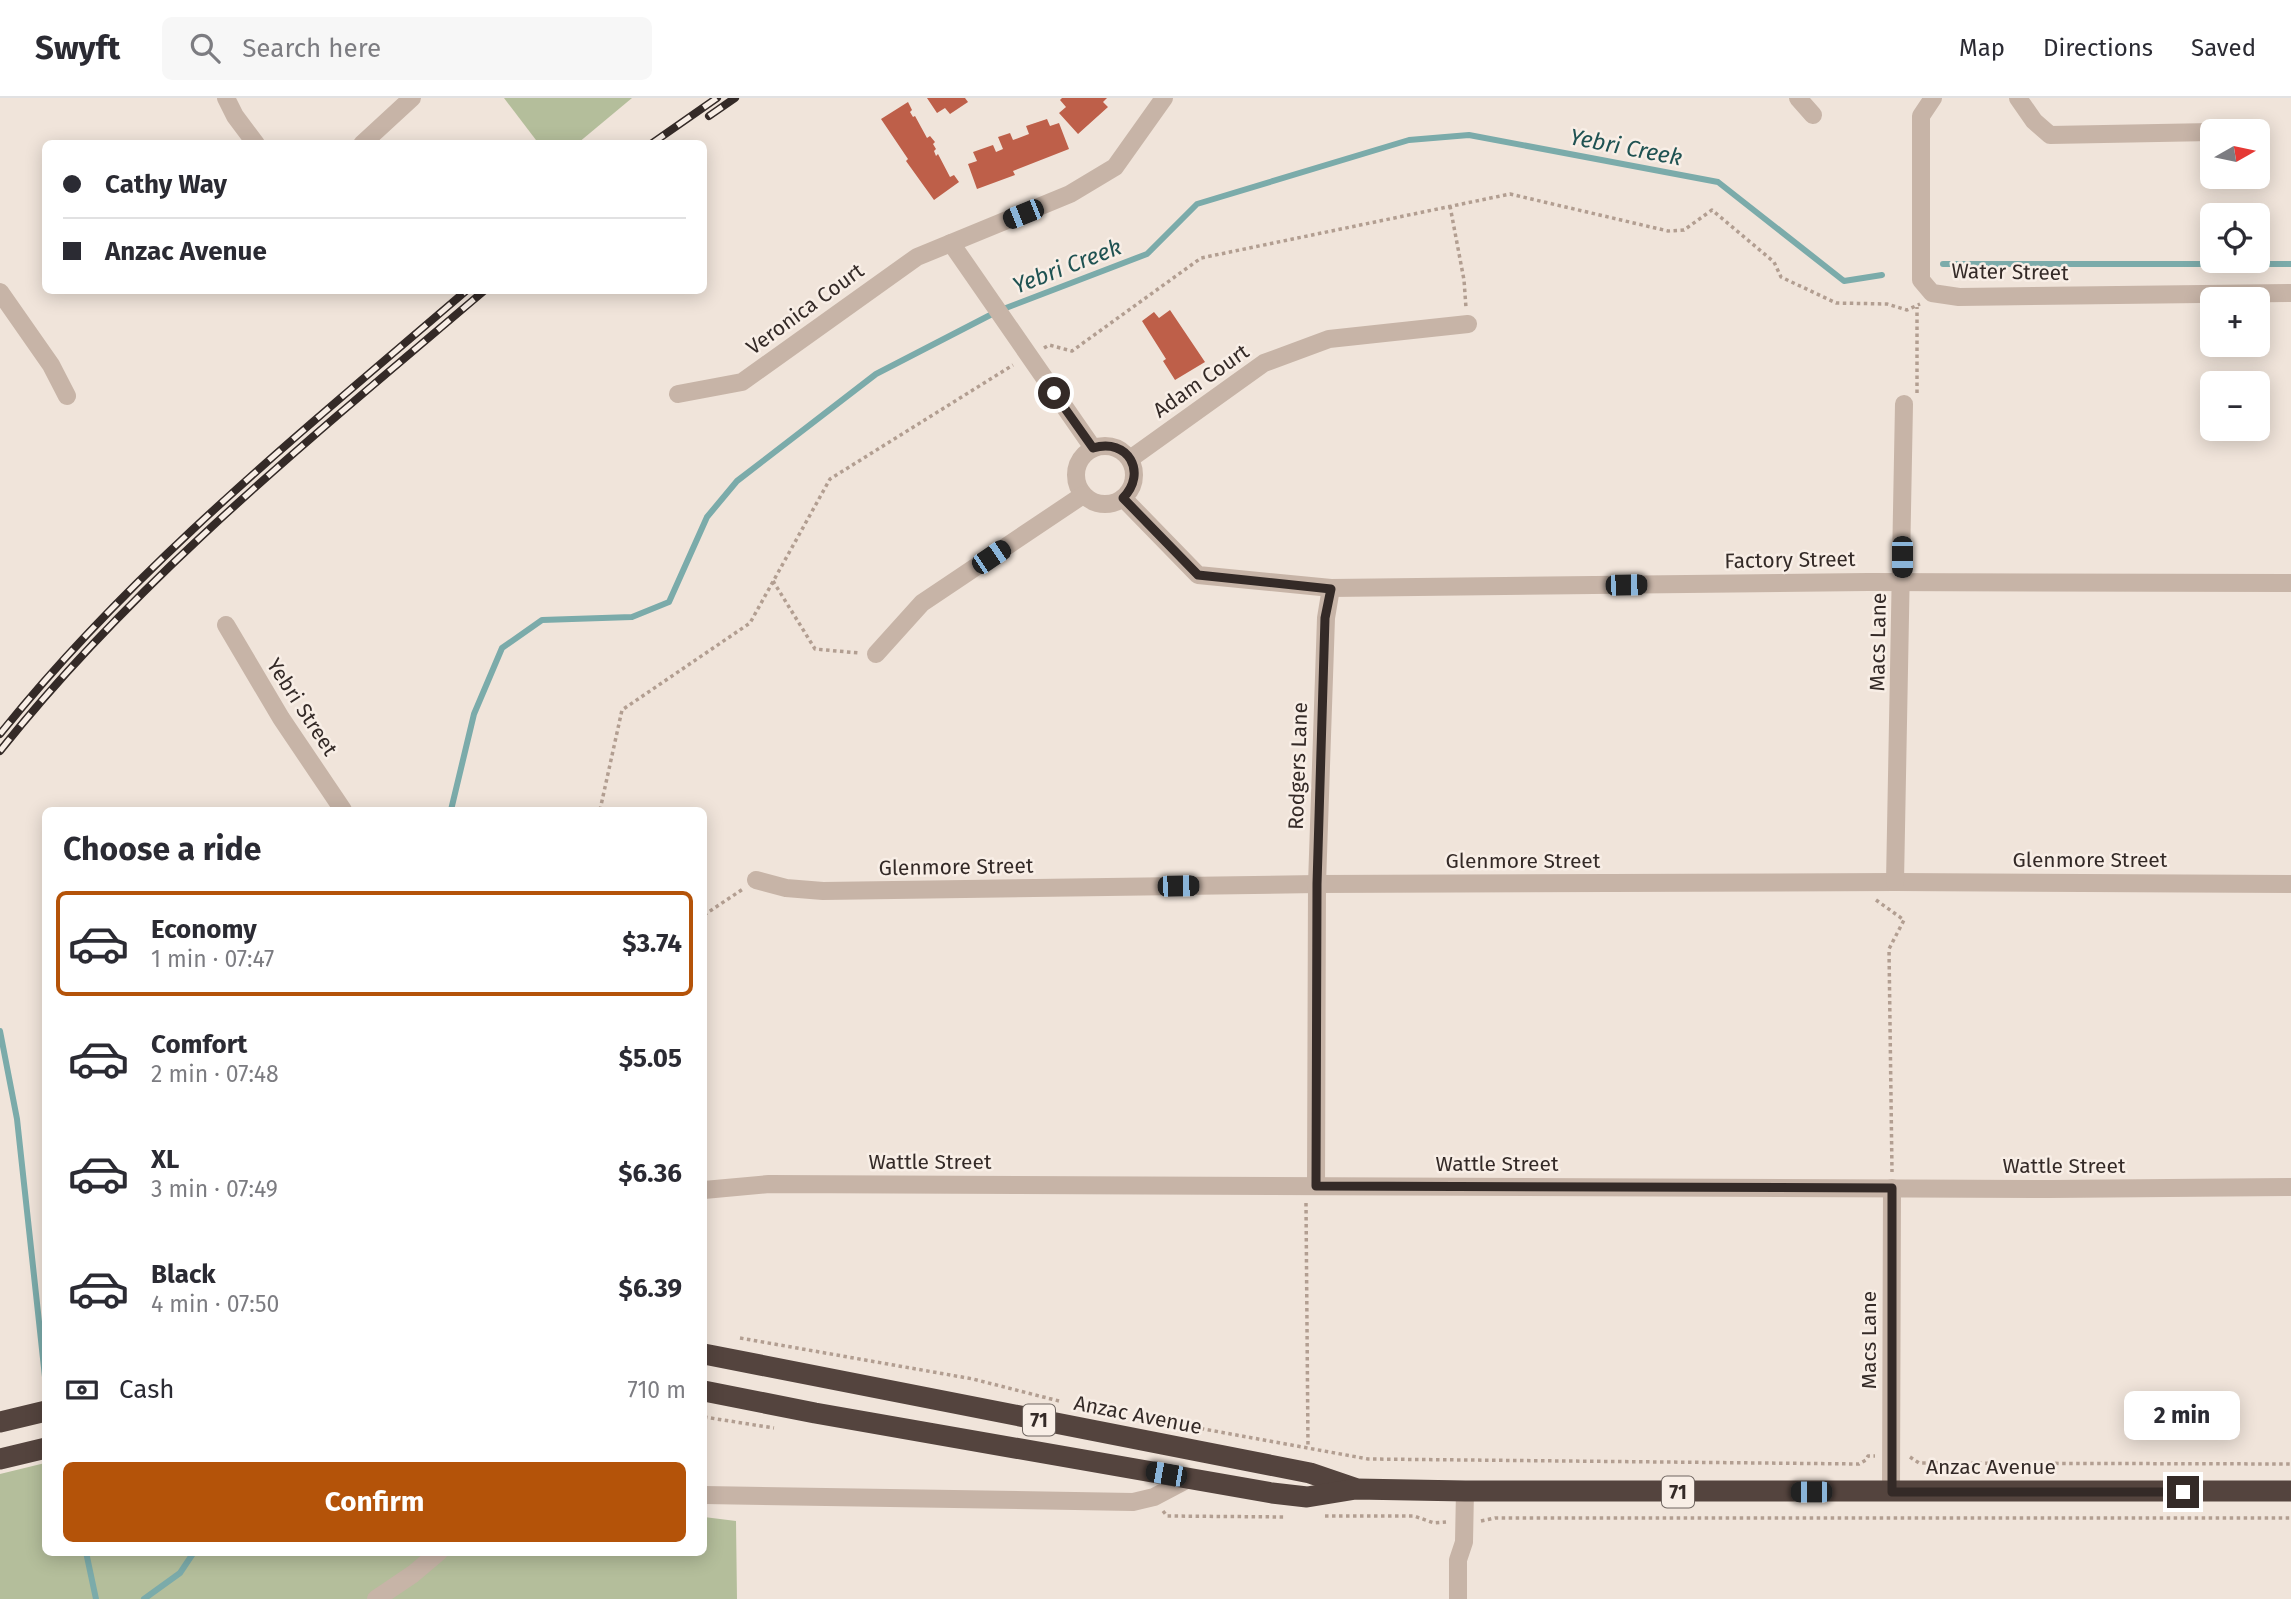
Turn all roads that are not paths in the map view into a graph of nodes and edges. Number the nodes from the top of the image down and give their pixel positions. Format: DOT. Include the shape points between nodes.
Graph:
graph roads {
  1 [pos="226,98"];
  2 [pos="412,98"];
  3 [pos="1164,98"];
  4 [pos="1798,98"];
  5 [pos="1933,98"];
  6 [pos="2018,98"];
  7 [pos="1812,115"];
  8 [pos="2200,132"];
  9 [pos="253,140"];
  10 [pos="366,140"];
  11 [pos="951,243"];
  12 [pos="0,292"];
  13 [pos="2291,293"];
  14 [pos="1468,324"];
  15 [pos="678,394"];
  16 [pos="66,396"];
  17 [pos="1904,404"];
  18 [pos="1093,448"];
  19 [pos="1130,458"];
  20 [pos="1083,495"];
  21 [pos="1123,498"];
  22 [pos="1902,582"];
  23 [pos="2291,583"];
  24 [pos="1331,589"];
  25 [pos="226,625"];
  26 [pos="876,654"];
  27 [pos="341,807"];
  28 [pos="756,880"];
  29 [pos="1895,882"];
  30 [pos="1317,884"];
  31 [pos="2291,884"];
  32 [pos="1316,1186"];
  33 [pos="2291,1187"];
  34 [pos="1892,1188"];
  35 [pos="707,1190"];
  36 [pos="707,1355"];
  37 [pos="707,1392"];
  38 [pos="42,1412"];
  39 [pos="0,1422"];
  40 [pos="42,1449"];
  41 [pos="0,1459"];
  42 [pos="1190,1478"];
  43 [pos="1356,1489"];
  44 [pos="2291,1491"];
  45 [pos="1465,1492"];
  46 [pos="1892,1492"];
  47 [pos="707,1494"];
  48 [pos="434,1556"];
  49 [pos="376,1599"];
  50 [pos="1458,1599"];
  1 -- 9 [label="street"];
  2 -- 10 [label="street"];
  3 -- 11 [label="street, Veronica Court" via="1115,167 1070,194"];
  4 -- 7 [label="street"];
  5 -- 13 [label="street, Water Street" via="1921,116 1921,280 1932,293 1959,297"];
  6 -- 8 [label="street" via="2050,135"];
  11 -- 15 [label="street, Veronica Court" via="917,257 742,382"];
  11 -- 18 [label="street"];
  12 -- 16 [label="street" via="51,365"];
  14 -- 19 [label="street, Adam Court" via="1329,339 1264,363"];
  17 -- 22 [label="street, Macs Lane"];
  18 -- 19 [label="street" via="1118,448"];
  18 -- 20 [label="street" via="1077,469"];
  19 -- 21 [label="street" via="1134,484"];
  20 -- 21 [label="street" via="1107,505"];
  20 -- 26 [label="street" via="922,603"];
  21 -- 24 [label="street" via="1198,575"];
  22 -- 23 [label="street, Factory Street"];
  22 -- 24 [label="street, Factory Street"];
  22 -- 29 [label="street, Macs Lane"];
  24 -- 30 [label="street, Rodgers Lane" via="1325,618"];
  25 -- 27 [label="street, Yebri Street"];
  28 -- 30 [label="street, Glenmore Street" via="823,891"];
  29 -- 30 [label="street, Glenmore Street"];
  29 -- 31 [label="street, Glenmore Street"];
  30 -- 32 [label="street, Rodgers Lane"];
  32 -- 34 [label="street, Wattle Street"];
  32 -- 35 [label="street, Wattle Street" via="769,1184"];
  33 -- 34 [label="street, Wattle Street"];
  34 -- 46 [label="street, Macs Lane"];
  36 -- 43 [label="highway, Anzac Avenue / 71" via="1310,1473"];
  37 -- 42 [label="highway, Anzac Avenue / 71"];
  38 -- 39 [label="highway"];
  40 -- 41 [label="highway"];
  42 -- 43 [label="highway, Anzac Avenue / 71" via="1307,1497"];
  42 -- 47 [label="street" via="1154,1497 1133,1502 983,1491"];
  43 -- 45 [label="highway, Anzac Avenue / 71"];
  44 -- 46 [label="highway, Anzac Avenue / 71"];
  45 -- 46 [label="highway, Anzac Avenue / 71"];
  45 -- 50 [label="street"];
  48 -- 49 [label="street"];
}
